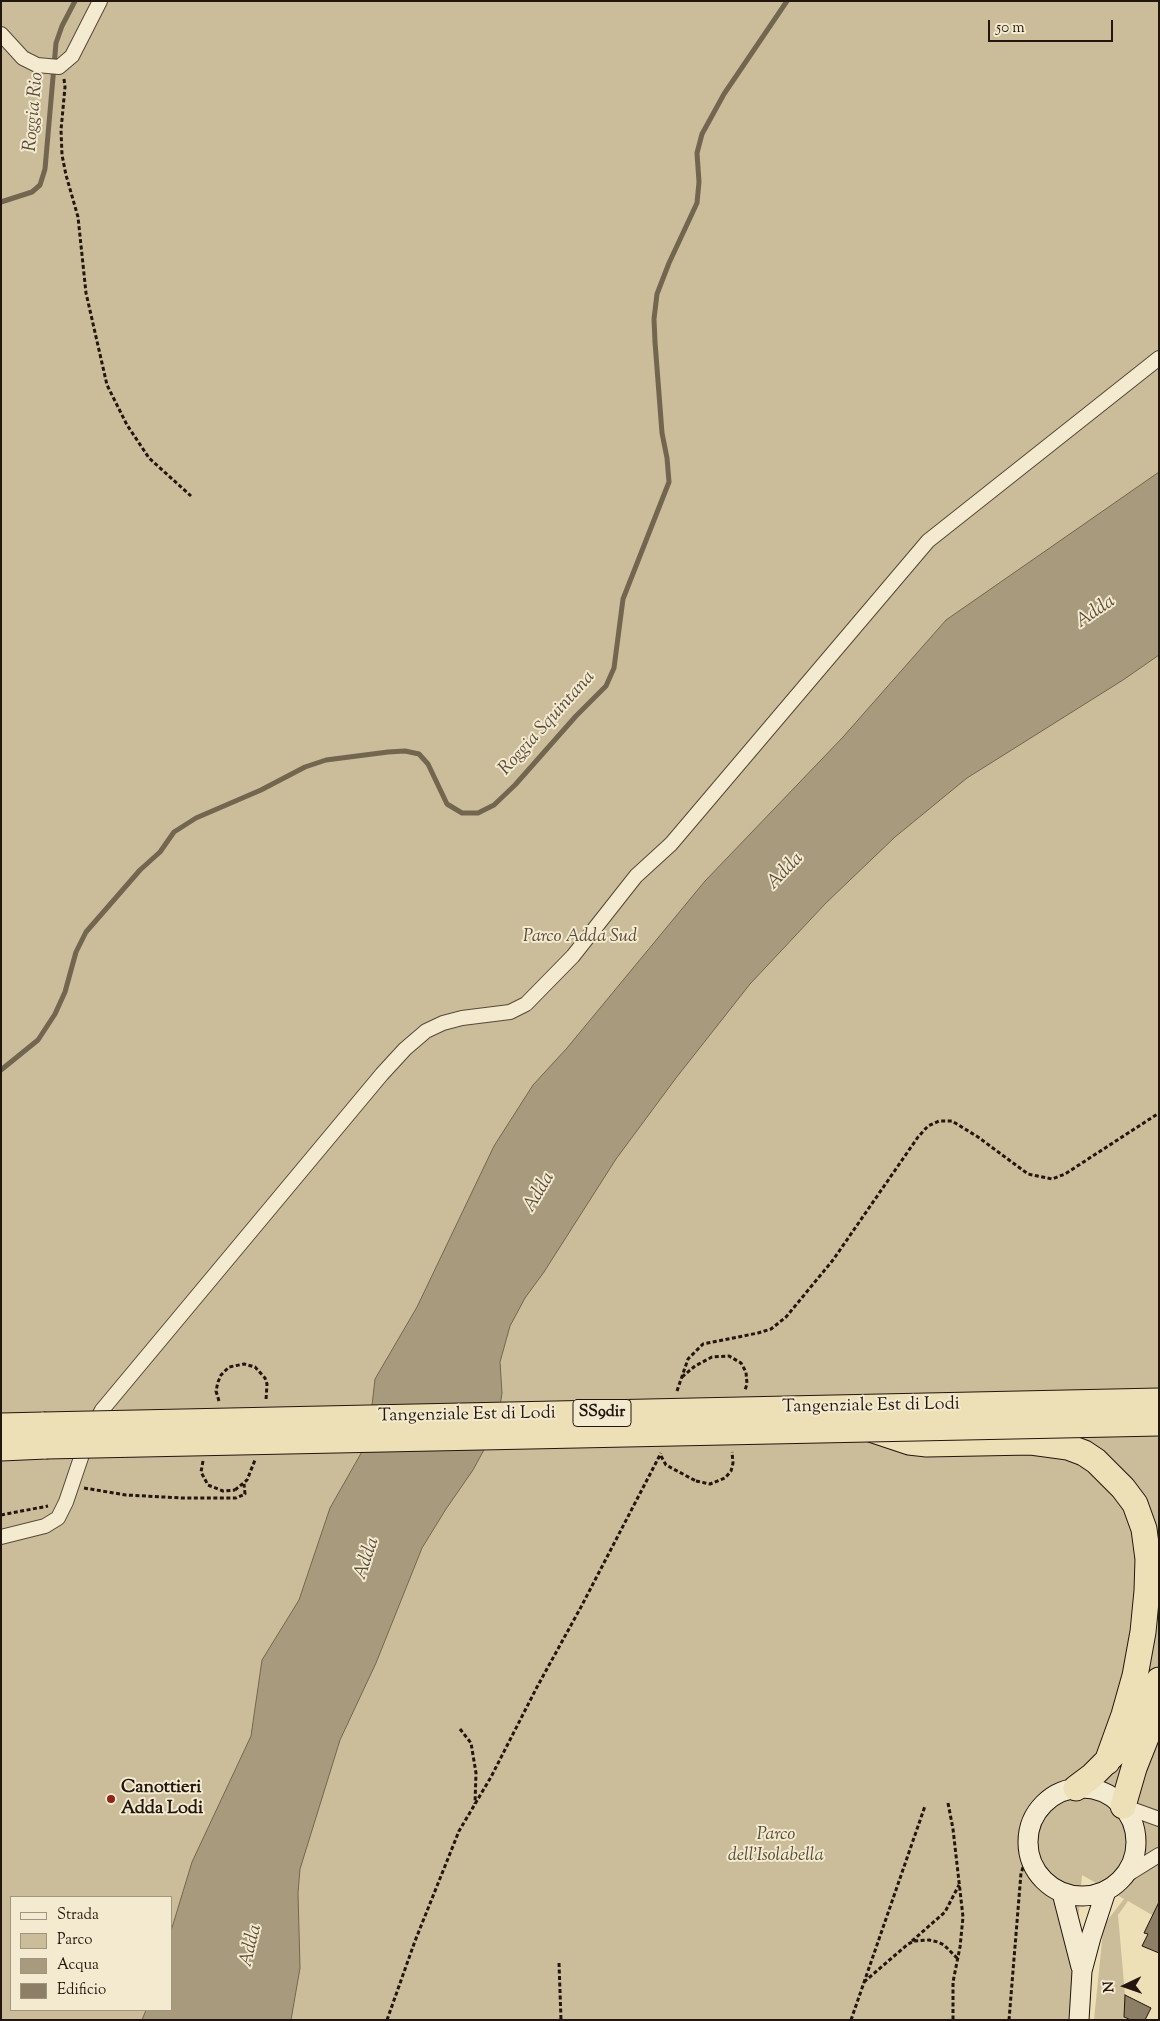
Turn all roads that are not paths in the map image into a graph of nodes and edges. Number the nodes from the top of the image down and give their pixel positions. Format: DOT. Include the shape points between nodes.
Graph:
graph roads {
  1 [pos="100,1"];
  2 [pos="1,34"];
  3 [pos="1159,358"];
  4 [pos="1159,1401"];
  5 [pos="1159,1423"];
  6 [pos="1,1426"];
  7 [pos="868,1428"];
  8 [pos="45,1436"];
  9 [pos="1,1448"];
  10 [pos="1,1537"];
  11 [pos="1159,1680"];
  12 [pos="1159,1706"];
  13 [pos="1159,1719"];
  14 [pos="1143,1747"];
  15 [pos="1107,1762"];
  16 [pos="1076,1788"];
  17 [pos="1122,1806"];
  18 [pos="1159,1819"];
  19 [pos="1159,1855"];
  20 [pos="1124,1876"];
  21 [pos="1106,1891"];
  22 [pos="1062,1893"];
  23 [pos="1082,1971"];
  24 [pos="1079,2020"];
  1 -- 2 [label="street" via="72,56 56,66 37,65 23,58"];
  3 -- 10 [label="street" via="928,541 670,844 636,876 572,956 526,1004 510,1012 443,1023 426,1031 405,1049 102,1410 88,1437 63,1510 53,1523"];
  4 -- 8 [label="highway, Tangenziale Est di Lodi / SS9dir, bridge"];
  5 -- 7 [label="highway, Tangenziale Est di Lodi / SS9dir, bridge"];
  6 -- 8 [label="highway, SS9dir"];
  7 -- 8 [label="highway, Tangenziale Est di Lodi / SS9dir, bridge"];
  7 -- 15 [label="highway, bridge" via="909,1442 927,1444 1031,1442 1068,1447 1084,1453 1110,1472 1135,1504 1144,1530 1148,1559 1143,1632 1135,1676"];
  8 -- 9 [label="highway, SS9dir"];
  11 -- 15 [label="highway"];
  12 -- 14 [label="highway"];
  13 -- 14 [label="highway"];
  14 -- 17 [label="highway"];
  15 -- 16 [label="highway"];
  16 -- 17 [label="street" via="1093,1789"];
  16 -- 22 [label="street" via="1059,1793 1044,1803 1033,1818 1028,1835 1035,1870 1047,1884"];
  17 -- 18 [label="street"];
  17 -- 20 [label="street" via="1132,1823 1136,1841 1133,1860"];
  19 -- 20 [label="street"];
  20 -- 21 [label="street"];
  21 -- 22 [label="street" via="1077,1897"];
  21 -- 23 [label="street"];
  22 -- 23 [label="street"];
  23 -- 24 [label="street"];
}
